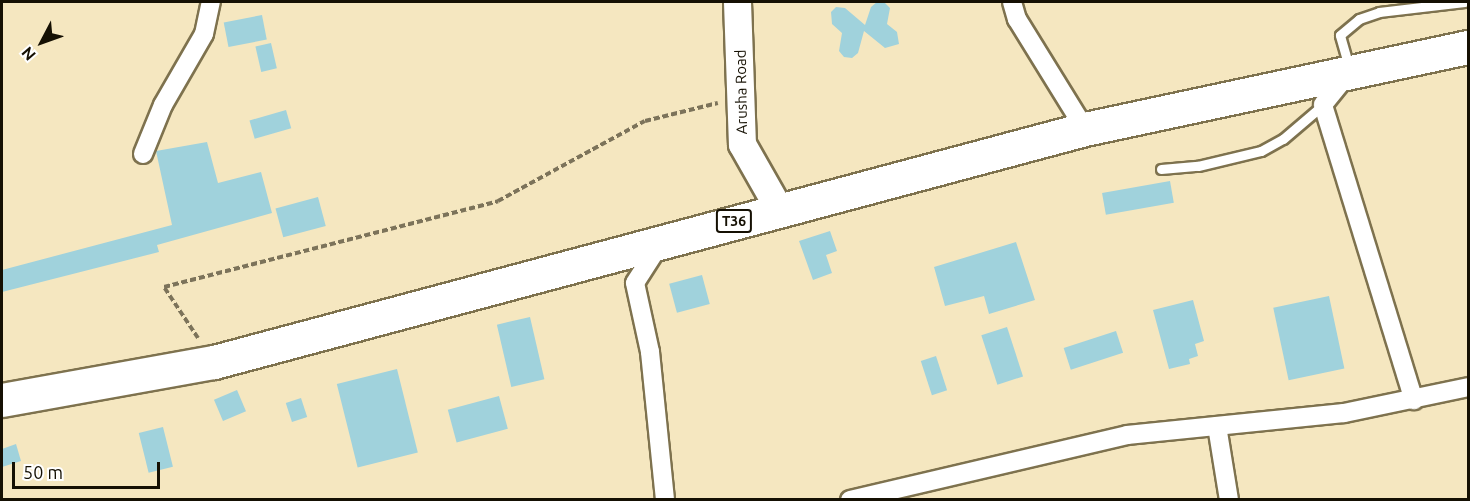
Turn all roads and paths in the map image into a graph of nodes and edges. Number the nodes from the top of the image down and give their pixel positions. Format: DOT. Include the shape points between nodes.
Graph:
graph roads {
  1 [pos="211,2"];
  2 [pos="737,2"];
  3 [pos="1012,2"];
  4 [pos="1464,2"];
  5 [pos="1468,47"];
  6 [pos="1350,71"];
  7 [pos="742,97"];
  8 [pos="1323,105"];
  9 [pos="1085,129"];
  10 [pos="143,154"];
  11 [pos="1161,169"];
  12 [pos="779,210"];
  13 [pos="663,239"];
  14 [pos="214,362"];
  15 [pos="1468,387"];
  16 [pos="2,400"];
  17 [pos="1414,400"];
  18 [pos="1217,426"];
  19 [pos="665,500"];
  20 [pos="850,500"];
  21 [pos="1229,500"];
  1 -- 10 [label="street" via="204,34 163,105"];
  2 -- 7 [label="main road, Arusha Road"];
  3 -- 9 [label="street" via="1017,19"];
  4 -- 6 [label="lane" via="1378,12 1359,19 1340,35"];
  5 -- 6 [label="highway, T36"];
  6 -- 8 [label="street"];
  6 -- 9 [label="highway, T36"];
  7 -- 12 [label="main road, Arusha Road" via="742,144"];
  7 -- 14 [label="path" via="645,120 498,201 164,287"];
  8 -- 11 [label="lane" via="1283,139 1261,151 1198,166"];
  8 -- 17 [label="street"];
  9 -- 12 [label="highway, T36"];
  12 -- 13 [label="highway, T36"];
  13 -- 14 [label="highway, T36"];
  13 -- 19 [label="street" via="635,283 650,352"];
  14 -- 16 [label="highway, T36"];
  15 -- 17 [label="street"];
  17 -- 18 [label="street" via="1302,419"];
  18 -- 20 [label="street" via="1127,435"];
  18 -- 21 [label="street"];
}
